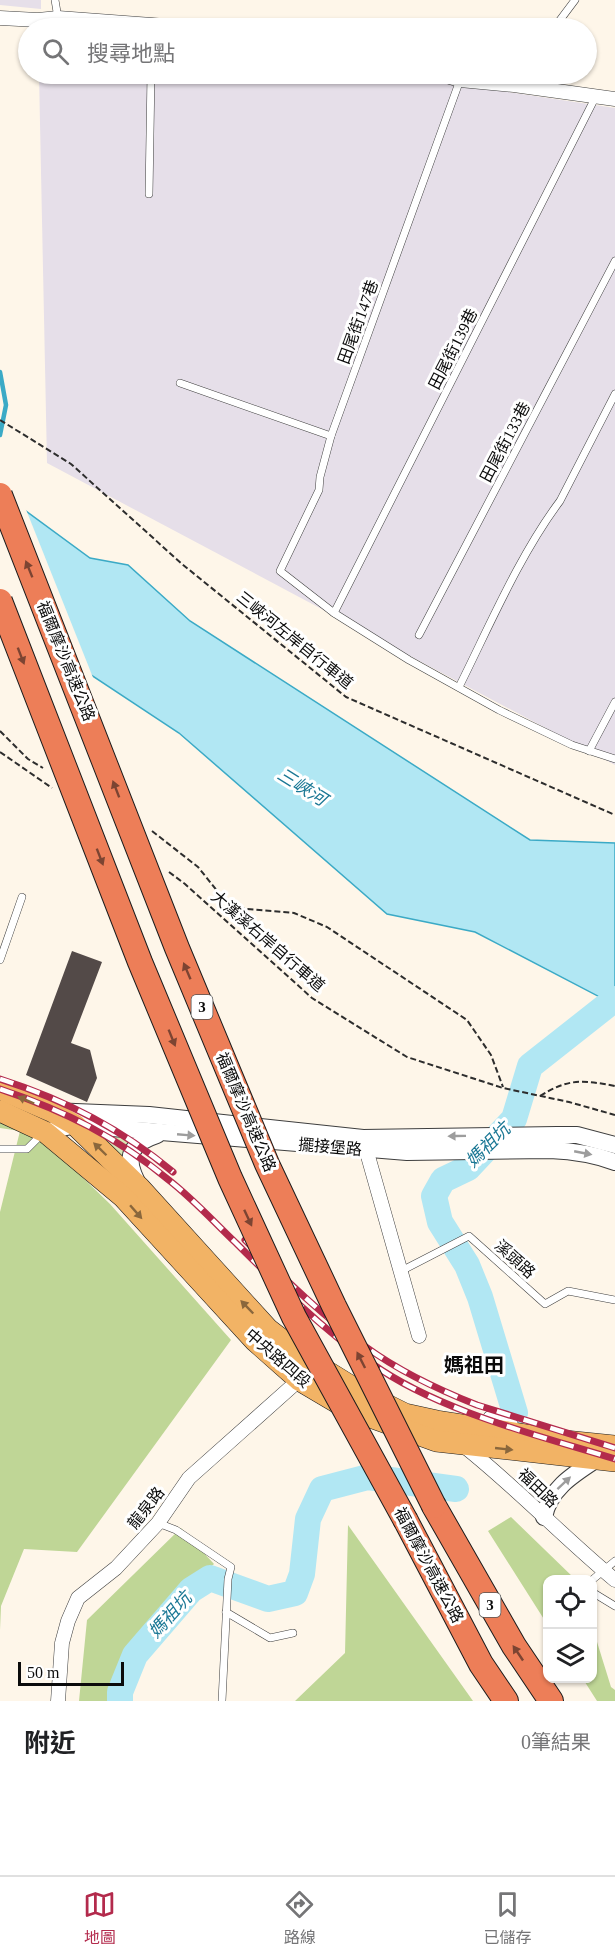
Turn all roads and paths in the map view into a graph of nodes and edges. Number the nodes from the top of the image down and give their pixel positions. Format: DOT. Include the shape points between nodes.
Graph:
graph roads {
  1 [pos="55,0"];
  2 [pos="574,0"];
  3 [pos="0,18"];
  4 [pos="58,18"];
  5 [pos="561,18"];
  6 [pos="18,19"];
  7 [pos="151,84"];
  8 [pos="459,84"];
  9 [pos="541,84"];
  10 [pos="596,96"];
  11 [pos="615,99"];
  12 [pos="149,194"];
  13 [pos="615,261"];
  14 [pos="180,383"];
  15 [pos="615,394"];
  16 [pos="0,420"];
  17 [pos="331,436"];
  18 [pos="0,495"];
  19 [pos="0,601"];
  20 [pos="334,613"];
  21 [pos="419,635"];
  22 [pos="459,687"];
  23 [pos="615,702"];
  24 [pos="0,731"];
  25 [pos="589,751"];
  26 [pos="0,753"];
  27 [pos="615,759"];
  28 [pos="48,771"];
  29 [pos="55,791"];
  30 [pos="615,815"];
  31 [pos="148,829"];
  32 [pos="167,871"];
  33 [pos="22,897"];
  34 [pos="0,960"];
  35 [pos="615,1086"];
  36 [pos="504,1088"];
  37 [pos="0,1089"];
  38 [pos="539,1096"];
  39 [pos="0,1111"];
  40 [pos="51,1111"];
  41 [pos="615,1115"];
  42 [pos="75,1125"];
  43 [pos="45,1132"];
  44 [pos="161,1133"];
  45 [pos="365,1144"];
  46 [pos="405,1145"];
  47 [pos="615,1145"];
  48 [pos="0,1149"];
  49 [pos="615,1162"];
  50 [pos="140,1188"];
  51 [pos="402,1270"];
  52 [pos="615,1300"];
  53 [pos="419,1336"];
  54 [pos="307,1359"];
  55 [pos="299,1380"];
  56 [pos="490,1418"];
  57 [pos="437,1421"];
  58 [pos="542,1441"];
  59 [pos="464,1445"];
  60 [pos="615,1446"];
  61 [pos="606,1460"];
  62 [pos="544,1517"];
  63 [pos="158,1523"];
  64 [pos="615,1561"];
  65 [pos="596,1575"];
  66 [pos="597,1575"];
  67 [pos="615,1580"];
  68 [pos="597,1595"];
  69 [pos="615,1606"];
  70 [pos="226,1612"];
  71 [pos="292,1633"];
  72 [pos="58,1701"];
  73 [pos="222,1701"];
  74 [pos="506,1701"];
  75 [pos="551,1701"];
  1 -- 4 [label="lane"];
  2 -- 5 [label="lane"];
  3 -- 6 [label="street"];
  7 -- 12 [label="lane"];
  8 -- 17 [label="lane, 田尾街147巷"];
  9 -- 10 [label="street"];
  10 -- 11 [label="street"];
  10 -- 20 [label="lane, 田尾街139巷"];
  13 -- 21 [label="lane, 田尾街133巷"];
  14 -- 17 [label="lane"];
  15 -- 22 [label="lane"];
  16 -- 30 [label="path, 三峽河左岸自行車道" via="71,464 182,564 346,697"];
  17 -- 20 [label="lane, 田尾街147巷" via="319,490 280,571"];
  75 -- 18 [label="highway, 福爾摩沙高速公路 / 3, one-way, bridge" via="513,1646 434,1506 267,1164 177,948"];
  19 -- 74 [label="highway, 福爾摩沙高速公路 / 3, one-way, bridge" via="230,1178 294,1317 481,1664"];
  20 -- 22 [label="lane"];
  22 -- 25 [label="lane" via="509,715"];
  23 -- 25 [label="lane"];
  24 -- 28 [label="path" via="28,759"];
  25 -- 27 [label="lane"];
  26 -- 29 [label="path"];
  31 -- 36 [label="path" via="198,867 227,903 246,909 294,913 327,927 466,1020 491,1056"];
  32 -- 36 [label="path, 大漢溪右岸自行車道" via="312,998 407,1057"];
  33 -- 34 [label="lane"];
  35 -- 38 [label="path" via="576,1080"];
  36 -- 38 [label="path, 大漢溪右岸自行車道"];
  40 -- 37 [label="main road, 中央路四段, one-way"];
  38 -- 41 [label="path, 大漢溪右岸自行車道"];
  39 -- 43 [label="main road, 中央路四段"];
  40 -- 42 [label="main road, 中央路四段"];
  40 -- 43 [label="lane"];
  40 -- 45 [label="street, 擺接堡路" via="149,1116"];
  42 -- 43 [label="street, 擺接堡路"];
  42 -- 44 [label="street, 擺接堡路"];
  50 -- 42 [label="main road, 中央路四段, one-way"];
  43 -- 48 [label="lane" via="27,1149"];
  43 -- 55 [label="main road, 中央路四段, one-way" via="123,1197 255,1341"];
  44 -- 45 [label="street, 擺接堡路, one-way"];
  44 -- 50 [label="street" via="140,1141 130,1154 129,1166"];
  45 -- 46 [label="street, 擺接堡路"];
  45 -- 51 [label="street"];
  47 -- 46 [label="street, 擺接堡路, one-way" via="557,1134"];
  46 -- 49 [label="street, 擺接堡路, one-way" via="572,1151"];
  54 -- 50 [label="main road, 中央路四段, one-way" via="268,1329"];
  51 -- 52 [label="lane, 溪頭路" via="469,1236 545,1304 568,1291"];
  51 -- 53 [label="street"];
  54 -- 55 [label="street, 龍泉路"];
  54 -- 57 [label="main road, 中央路四段" via="405,1414"];
  55 -- 59 [label="main road, 中央路四段" via="348,1409 436,1441"];
  55 -- 63 [label="street, 龍泉路" via="189,1478"];
  56 -- 58 [label="street"];
  57 -- 58 [label="main road, 中央路四段"];
  57 -- 59 [label="street, 福田路"];
  59 -- 58 [label="main road, 中央路四段, one-way"];
  58 -- 60 [label="main road, 中央路四段"];
  58 -- 61 [label="main road, 中央路四段"];
  59 -- 62 [label="street, 福田路"];
  62 -- 61 [label="street, one-way" via="546,1504 560,1485"];
  62 -- 65 [label="street, 福田路"];
  63 -- 70 [label="lane" via="176,1530 231,1567"];
  63 -- 72 [label="street, 龍泉路" via="116,1568 78,1598 62,1642"];
  64 -- 65 [label="lane"];
  66 -- 67 [label="street, 福田路"];
  68 -- 69 [label="lane"];
  70 -- 71 [label="lane" via="270,1638"];
  70 -- 73 [label="lane"];
}
